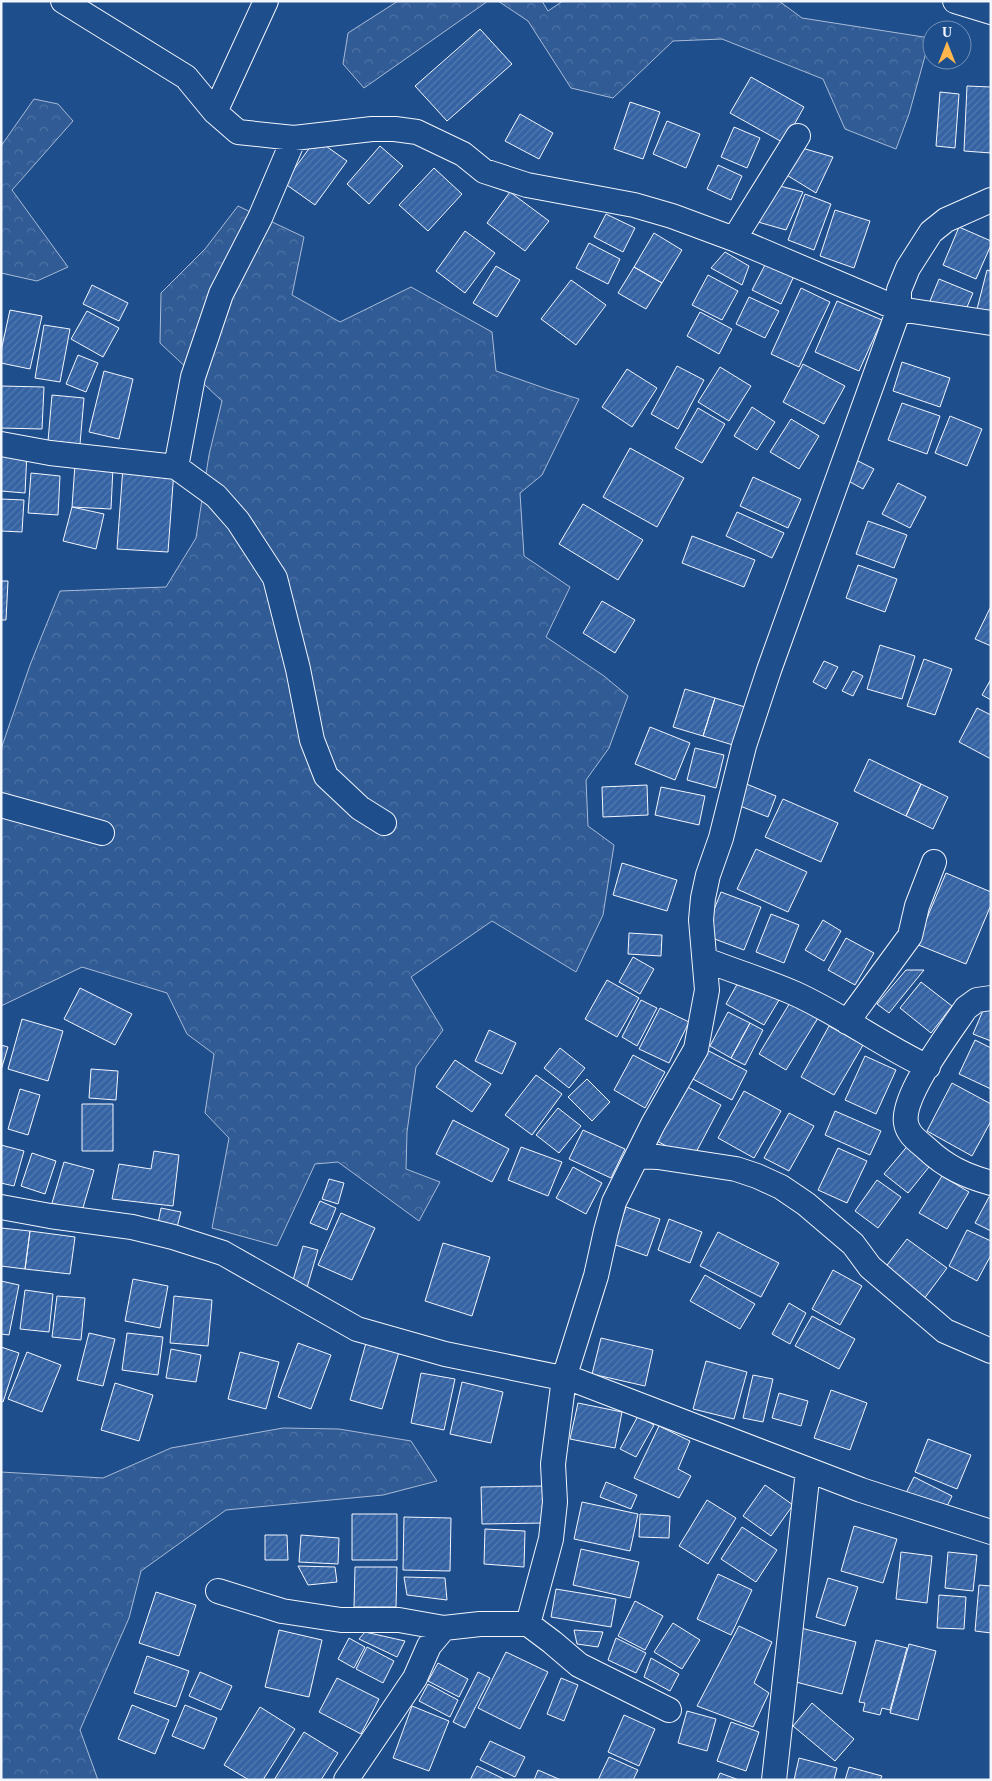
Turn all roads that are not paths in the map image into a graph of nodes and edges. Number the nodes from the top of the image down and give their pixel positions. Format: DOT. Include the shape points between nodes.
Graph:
graph roads {
  1 [pos="63,1"];
  2 [pos="266,1"];
  3 [pos="955,1"];
  4 [pos="991,12"];
  5 [pos="215,112"];
  6 [pos="798,136"];
  7 [pos="294,138"];
  8 [pos="991,200"];
  9 [pos="734,239"];
  10 [pos="899,308"];
  11 [pos="991,323"];
  12 [pos="1,444"];
  13 [pos="176,467"];
  14 [pos="1,805"];
  15 [pos="384,823"];
  16 [pos="102,833"];
  17 [pos="934,862"];
  18 [pos="706,960"];
  19 [pos="991,998"];
  20 [pos="847,1022"];
  21 [pos="928,1067"];
  22 [pos="637,1156"];
  23 [pos="991,1183"];
  24 [pos="1,1207"];
  25 [pos="991,1351"];
  26 [pos="564,1378"];
  27 [pos="808,1470"];
  28 [pos="991,1532"];
  29 [pos="218,1592"];
  30 [pos="528,1624"];
  31 [pos="444,1628"];
  32 [pos="669,1710"];
  33 [pos="346,1780"];
  34 [pos="774,1780"];
  1 -- 5 [label="street" via="186,77"];
  2 -- 5 [label="street"];
  3 -- 4 [label="street"];
  5 -- 7 [label="street" via="238,132"];
  6 -- 9 [label="street"];
  7 -- 9 [label="street" via="372,129 417,132 463,154 484,171 527,185 634,205"];
  7 -- 13 [label="street" via="260,218 220,294 193,377"];
  8 -- 10 [label="street" via="946,220 931,232 908,268 899,290"];
  9 -- 10 [label="street"];
  10 -- 11 [label="street"];
  10 -- 18 [label="street" via="744,746 703,898 701,920"];
  12 -- 13 [label="street" via="50,453"];
  13 -- 15 [label="street" via="216,496 238,521 275,578 312,740 326,776 360,808"];
  14 -- 16 [label="street"];
  17 -- 20 [label="street" via="917,906 910,936"];
  18 -- 20 [label="street" via="796,994"];
  18 -- 22 [label="street" via="707,990 696,1049"];
  19 -- 21 [label="street" via="977,1000 966,1008"];
  20 -- 21 [label="street"];
  21 -- 23 [label="street" via="913,1090 906,1114 910,1135 954,1170"];
  22 -- 25 [label="street" via="736,1169 780,1187 806,1204 853,1244 870,1267 945,1331"];
  22 -- 26 [label="street" via="614,1202 596,1276"];
  24 -- 26 [label="street" via="132,1226 173,1237 223,1253 357,1328 445,1354"];
  26 -- 27 [label="street"];
  26 -- 30 [label="street" via="553,1464 555,1502 551,1539"];
  27 -- 28 [label="street"];
  27 -- 34 [label="street"];
  29 -- 31 [label="street" via="282,1611 341,1620 400,1620"];
  30 -- 31 [label="street"];
  30 -- 32 [label="street" via="579,1665"];
  31 -- 33 [label="street" via="429,1646 415,1678"];
}
